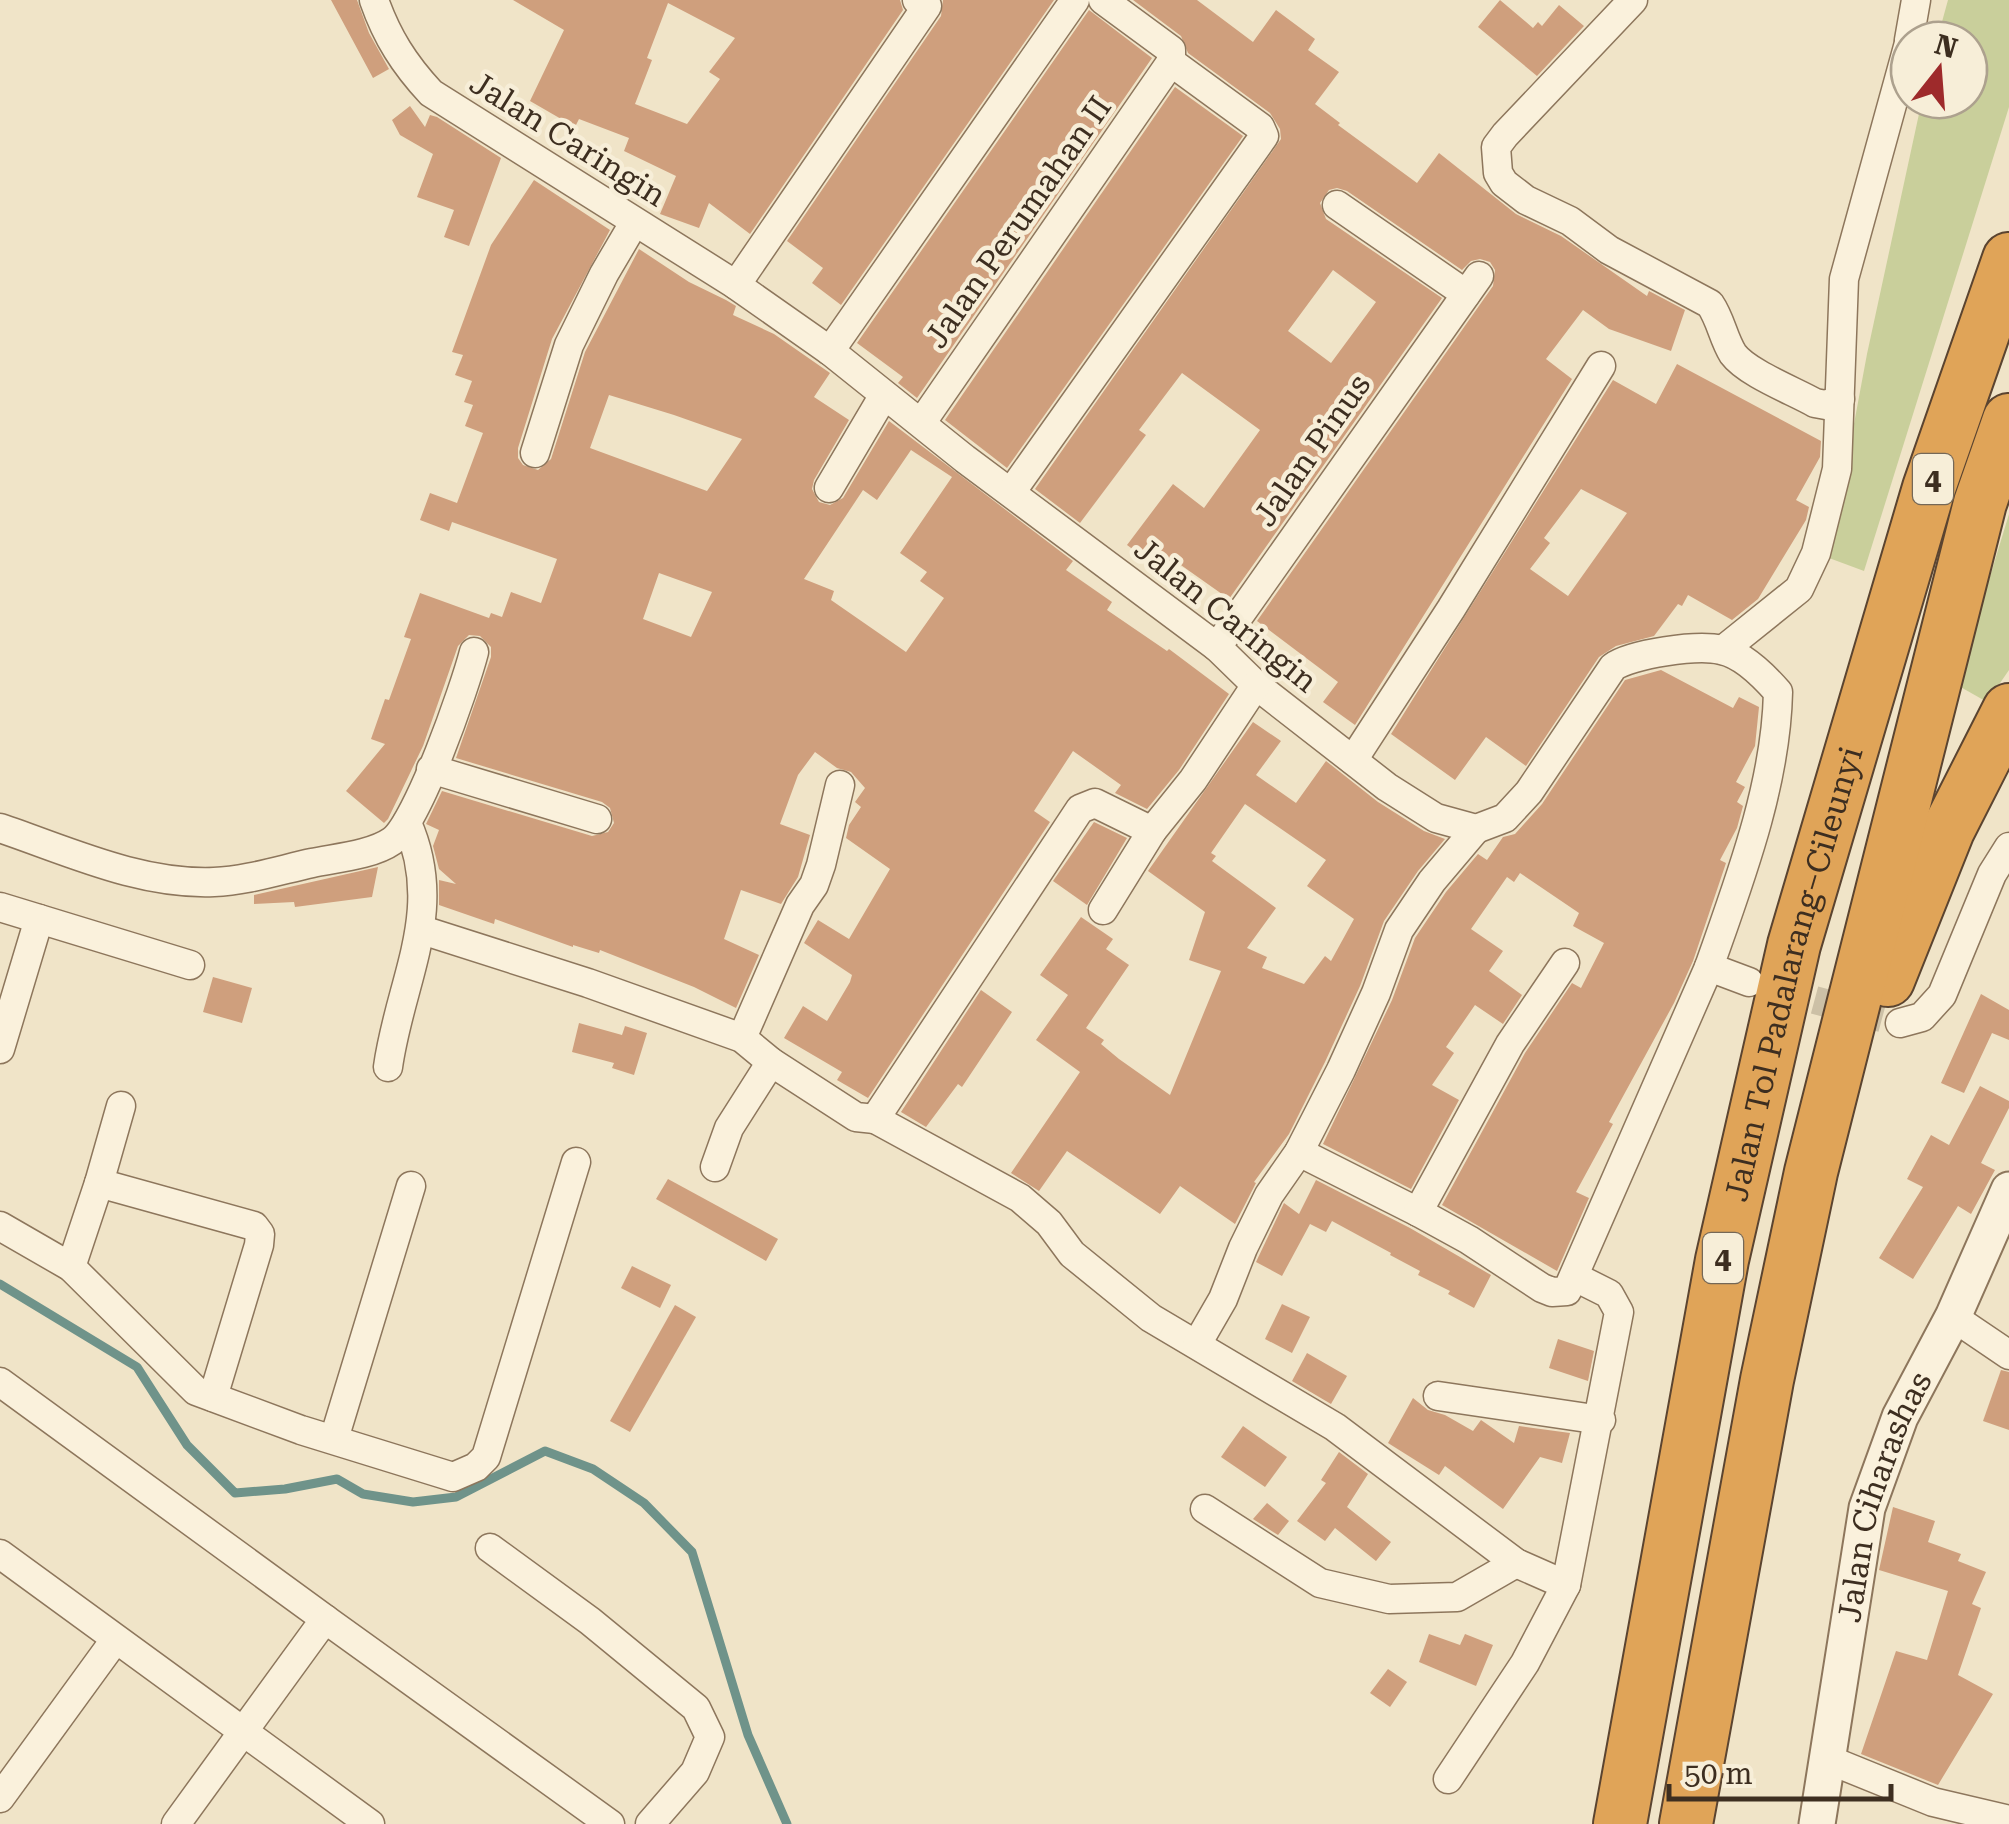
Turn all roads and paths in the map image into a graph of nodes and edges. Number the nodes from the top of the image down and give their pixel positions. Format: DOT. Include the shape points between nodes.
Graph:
graph roads {
  1 [pos="374,0"];
  2 [pos="1075,0"];
  3 [pos="1102,0"];
  4 [pos="1632,0"];
  5 [pos="925,2"];
  6 [pos="1171,62"];
  7 [pos="1889,114"];
  8 [pos="1337,205"];
  9 [pos="634,223"];
  10 [pos="2009,259"];
  11 [pos="736,285"];
  12 [pos="830,352"];
  13 [pos="1601,366"];
  14 [pos="884,395"];
  15 [pos="1840,399"];
  16 [pos="2009,420"];
  17 [pos="922,422"];
  18 [pos="536,454"];
  19 [pos="829,488"];
  20 [pos="1012,492"];
  21 [pos="1217,648"];
  22 [pos="1723,650"];
  23 [pos="474,652"];
  24 [pos="1256,684"];
  25 [pos="2009,710"];
  26 [pos="1353,760"];
  27 [pos="431,769"];
  28 [pos="840,786"];
  29 [pos="597,819"];
  30 [pos="408,823"];
  31 [pos="0,828"];
  32 [pos="1476,829"];
  33 [pos="1152,831"];
  34 [pos="2009,847"];
  35 [pos="0,906"];
  36 [pos="1104,910"];
  37 [pos="39,919"];
  38 [pos="422,930"];
  39 [pos="1565,963"];
  40 [pos="190,966"];
  41 [pos="1709,967"];
  42 [pos="1748,982"];
  43 [pos="1900,1023"];
  44 [pos="742,1038"];
  45 [pos="0,1049"];
  46 [pos="771,1062"];
  47 [pos="388,1067"];
  48 [pos="120,1106"];
  49 [pos="875,1119"];
  50 [pos="1299,1152"];
  51 [pos="576,1162"];
  52 [pos="716,1167"];
  53 [pos="1812,1172"];
  54 [pos="99,1182"];
  55 [pos="411,1186"];
  56 [pos="2009,1190"];
  57 [pos="1418,1212"];
  58 [pos="0,1226"];
  59 [pos="71,1267"];
  60 [pos="1575,1277"];
  61 [pos="1952,1317"];
  62 [pos="1197,1344"];
  63 [pos="2009,1355"];
  64 [pos="0,1382"];
  65 [pos="1438,1396"];
  66 [pos="213,1397"];
  67 [pos="1601,1420"];
  68 [pos="334,1439"];
  69 [pos="1205,1509"];
  70 [pos="490,1548"];
  71 [pos="3,1563"];
  72 [pos="1516,1563"];
  73 [pos="1566,1585"];
  74 [pos="325,1619"];
  75 [pos="115,1640"];
  76 [pos="243,1731"];
  77 [pos="1827,1759"];
  78 [pos="1448,1778"];
  79 [pos="0,1798"];
  80 [pos="2009,1820"];
  81 [pos="176,1824"];
  82 [pos="370,1824"];
  83 [pos="610,1824"];
  84 [pos="650,1824"];
  85 [pos="1620,1824"];
  86 [pos="1686,1824"];
  87 [pos="1816,1824"];
  1 -- 9 [label="street, Jalan Caringin" via="387,36 431,93"];
  2 -- 12 [label="street"];
  3 -- 6 [label="street" via="1171,50"];
  4 -- 15 [label="street" via="1496,147 1498,174 1526,200 1710,304 1738,361 1816,402"];
  5 -- 11 [label="street"];
  6 -- 17 [label="street, Jalan Perumahan II"];
  6 -- 20 [label="street" via="1264,136"];
  7 -- 15 [label="street" via="1844,279"];
  8 -- 21 [label="street, Jalan Pinus" via="1472,285"];
  9 -- 11 [label="street, Jalan Caringin"];
  9 -- 18 [label="street" via="569,345"];
  10 -- 85 [label="highway, Jalan Tol Padalarang–Cileunyi / 4" via="1930,488 1794,944 1722,1260"];
  11 -- 12 [label="street, Jalan Caringin"];
  12 -- 14 [label="street, Jalan Caringin"];
  13 -- 26 [label="street"];
  14 -- 17 [label="street, Jalan Caringin"];
  14 -- 19 [label="street"];
  15 -- 22 [label="street" via="1838,468 1816,553 1799,589"];
  16 -- 53 [label="highway, Jalan Tol Padalarang–Cileunyi / 4" via="1980,503"];
  17 -- 20 [label="street, Jalan Caringin"];
  20 -- 21 [label="street, Jalan Caringin"];
  21 -- 24 [label="street, Jalan Caringin"];
  22 -- 32 [label="street" via="1685,650 1612,667 1529,792 1505,818"];
  22 -- 41 [label="street" via="1763,674 1778,692 1778,719 1756,825"];
  23 -- 27 [label="street"];
  24 -- 26 [label="street, Jalan Caringin"];
  24 -- 33 [label="street"];
  25 -- 53 [label="highway" via="1948,830"];
  26 -- 32 [label="street, Jalan Caringin" via="1419,810"];
  27 -- 29 [label="street"];
  27 -- 30 [label="street"];
  28 -- 44 [label="street" via="818,875"];
  30 -- 31 [label="street" via="392,841 366,851 217,882 140,874"];
  30 -- 38 [label="street" via="424,874"];
  32 -- 50 [label="street" via="1399,930 1369,1009"];
  33 -- 36 [label="street"];
  33 -- 49 [label="street" via="1095,803 1080,809"];
  34 -- 43 [label="street" via="1942,995 1922,1017"];
  35 -- 37 [label="street"];
  37 -- 40 [label="street"];
  37 -- 45 [label="street"];
  38 -- 44 [label="street"];
  38 -- 47 [label="street"];
  39 -- 57 [label="street" via="1510,1044"];
  41 -- 42 [label="street"];
  41 -- 60 [label="street"];
  44 -- 46 [label="street"];
  46 -- 49 [label="street" via="856,1117"];
  46 -- 52 [label="street" via="729,1128"];
  48 -- 54 [label="street"];
  49 -- 62 [label="street" via="1020,1198 1100,1280"];
  50 -- 57 [label="street"];
  50 -- 62 [label="street" via="1269,1195"];
  51 -- 68 [label="street" via="486,1457 446,1477"];
  53 -- 86 [label="highway, Jalan Tol Padalarang–Cileunyi / 4"];
  54 -- 59 [label="street"];
  54 -- 66 [label="street" via="242,1220 260,1234"];
  55 -- 68 [label="street"];
  56 -- 61 [label="street, Jalan Ciharashas"];
  57 -- 60 [label="street" via="1542,1288 1561,1292"];
  58 -- 59 [label="street"];
  59 -- 66 [label="street" via="196,1391"];
  60 -- 67 [label="street" via="1610,1294 1619,1312"];
  61 -- 63 [label="street"];
  61 -- 77 [label="street, Jalan Ciharashas" via="1900,1417 1867,1508"];
  62 -- 72 [label="street" via="1336,1426"];
  64 -- 74 [label="street"];
  65 -- 67 [label="street"];
  66 -- 68 [label="street"];
  67 -- 73 [label="street"];
  69 -- 72 [label="street" via="1320,1582 1389,1600 1457,1597"];
  70 -- 84 [label="street" via="696,1708 710,1738 695,1772"];
  71 -- 75 [label="street"];
  72 -- 73 [label="street"];
  73 -- 78 [label="street" via="1525,1663"];
  74 -- 76 [label="street"];
  74 -- 83 [label="street"];
  75 -- 76 [label="street"];
  75 -- 79 [label="street"];
  76 -- 81 [label="street"];
  76 -- 82 [label="street"];
  77 -- 80 [label="street" via="1932,1802"];
  77 -- 87 [label="street, Jalan Ciharashas"];
}
